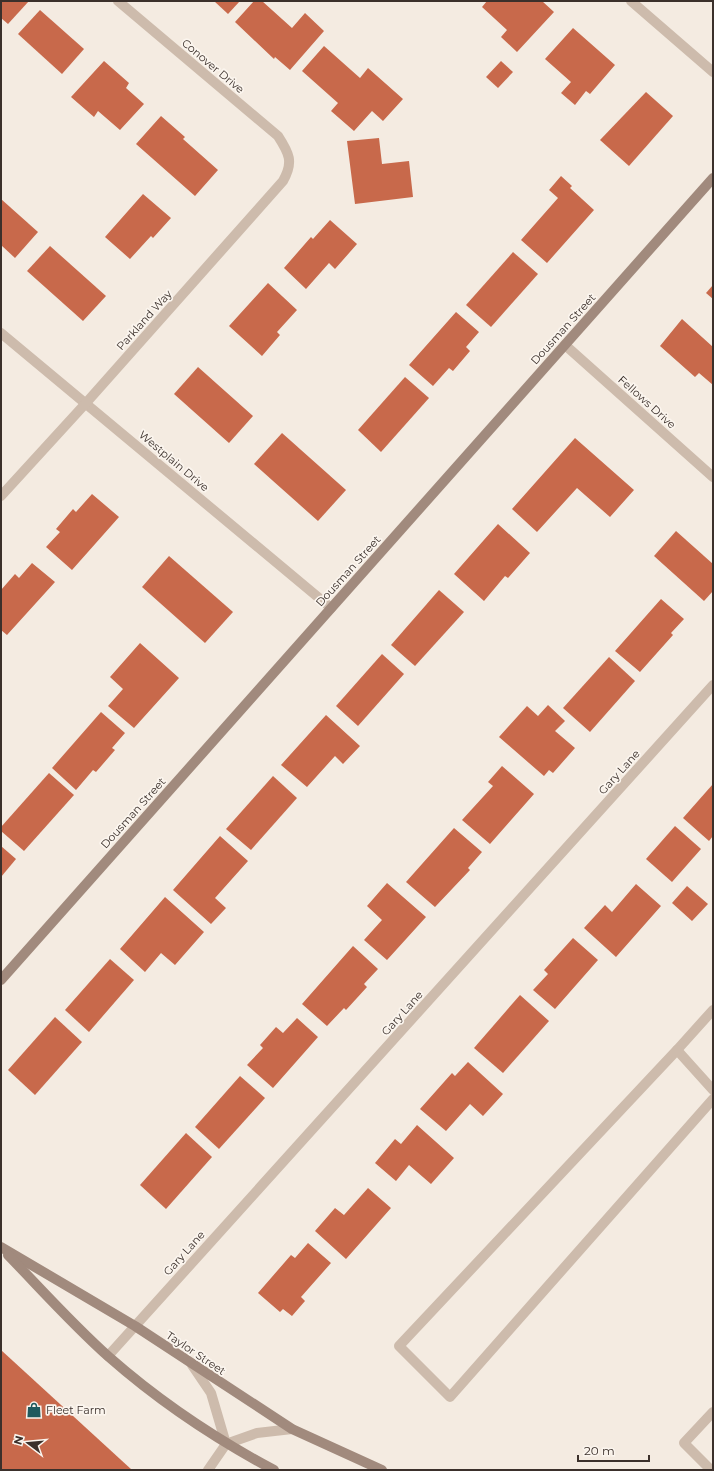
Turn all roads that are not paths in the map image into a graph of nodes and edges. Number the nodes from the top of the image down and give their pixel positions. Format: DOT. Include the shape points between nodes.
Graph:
graph roads {
  1 [pos="118,1"];
  2 [pos="631,1"];
  3 [pos="713,72"];
  4 [pos="288,152"];
  5 [pos="713,178"];
  6 [pos="1,333"];
  7 [pos="565,345"];
  8 [pos="86,404"];
  9 [pos="713,477"];
  10 [pos="1,496"];
  11 [pos="331,608"];
  12 [pos="713,685"];
  13 [pos="1,980"];
  14 [pos="713,1010"];
  15 [pos="677,1050"];
  16 [pos="713,1090"];
  17 [pos="713,1099"];
  18 [pos="1,1248"];
  19 [pos="135,1326"];
  20 [pos="108,1356"];
  21 [pos="192,1365"];
  22 [pos="713,1412"];
  23 [pos="292,1429"];
  24 [pos="226,1444"];
  25 [pos="377,1469"];
  26 [pos="208,1470"];
  27 [pos="274,1470"];
  28 [pos="711,1470"];
  1 -- 4 [label="street, Conover Drive" via="278,136"];
  2 -- 3 [label="street"];
  4 -- 8 [label="street, Parkland Way" via="290,164 283,181"];
  5 -- 7 [label="street, Dousman Street"];
  6 -- 8 [label="street, Westplain Drive"];
  7 -- 9 [label="street, Fellows Drive"];
  7 -- 11 [label="street, Dousman Street"];
  8 -- 10 [label="street, Parkland Way"];
  8 -- 11 [label="street, Westplain Drive"];
  11 -- 13 [label="street, Dousman Street"];
  12 -- 19 [label="street, Gary Lane"];
  14 -- 15 [label="street"];
  15 -- 16 [label="street"];
  15 -- 17 [label="street" via="399,1346 450,1397"];
  18 -- 19 [label="street, Taylor Street"];
  18 -- 20 [label="street, Taylor Street"];
  19 -- 20 [label="street, Gary Lane"];
  19 -- 21 [label="street, Taylor Street"];
  20 -- 24 [label="street, Taylor Street" via="180,1414"];
  21 -- 23 [label="street, Taylor Street"];
  21 -- 24 [label="street" via="211,1393"];
  22 -- 28 [label="street" via="684,1444"];
  23 -- 24 [label="street" via="257,1432"];
  23 -- 25 [label="street, Taylor Street"];
  24 -- 26 [label="street"];
  24 -- 27 [label="street, Taylor Street"];
}
